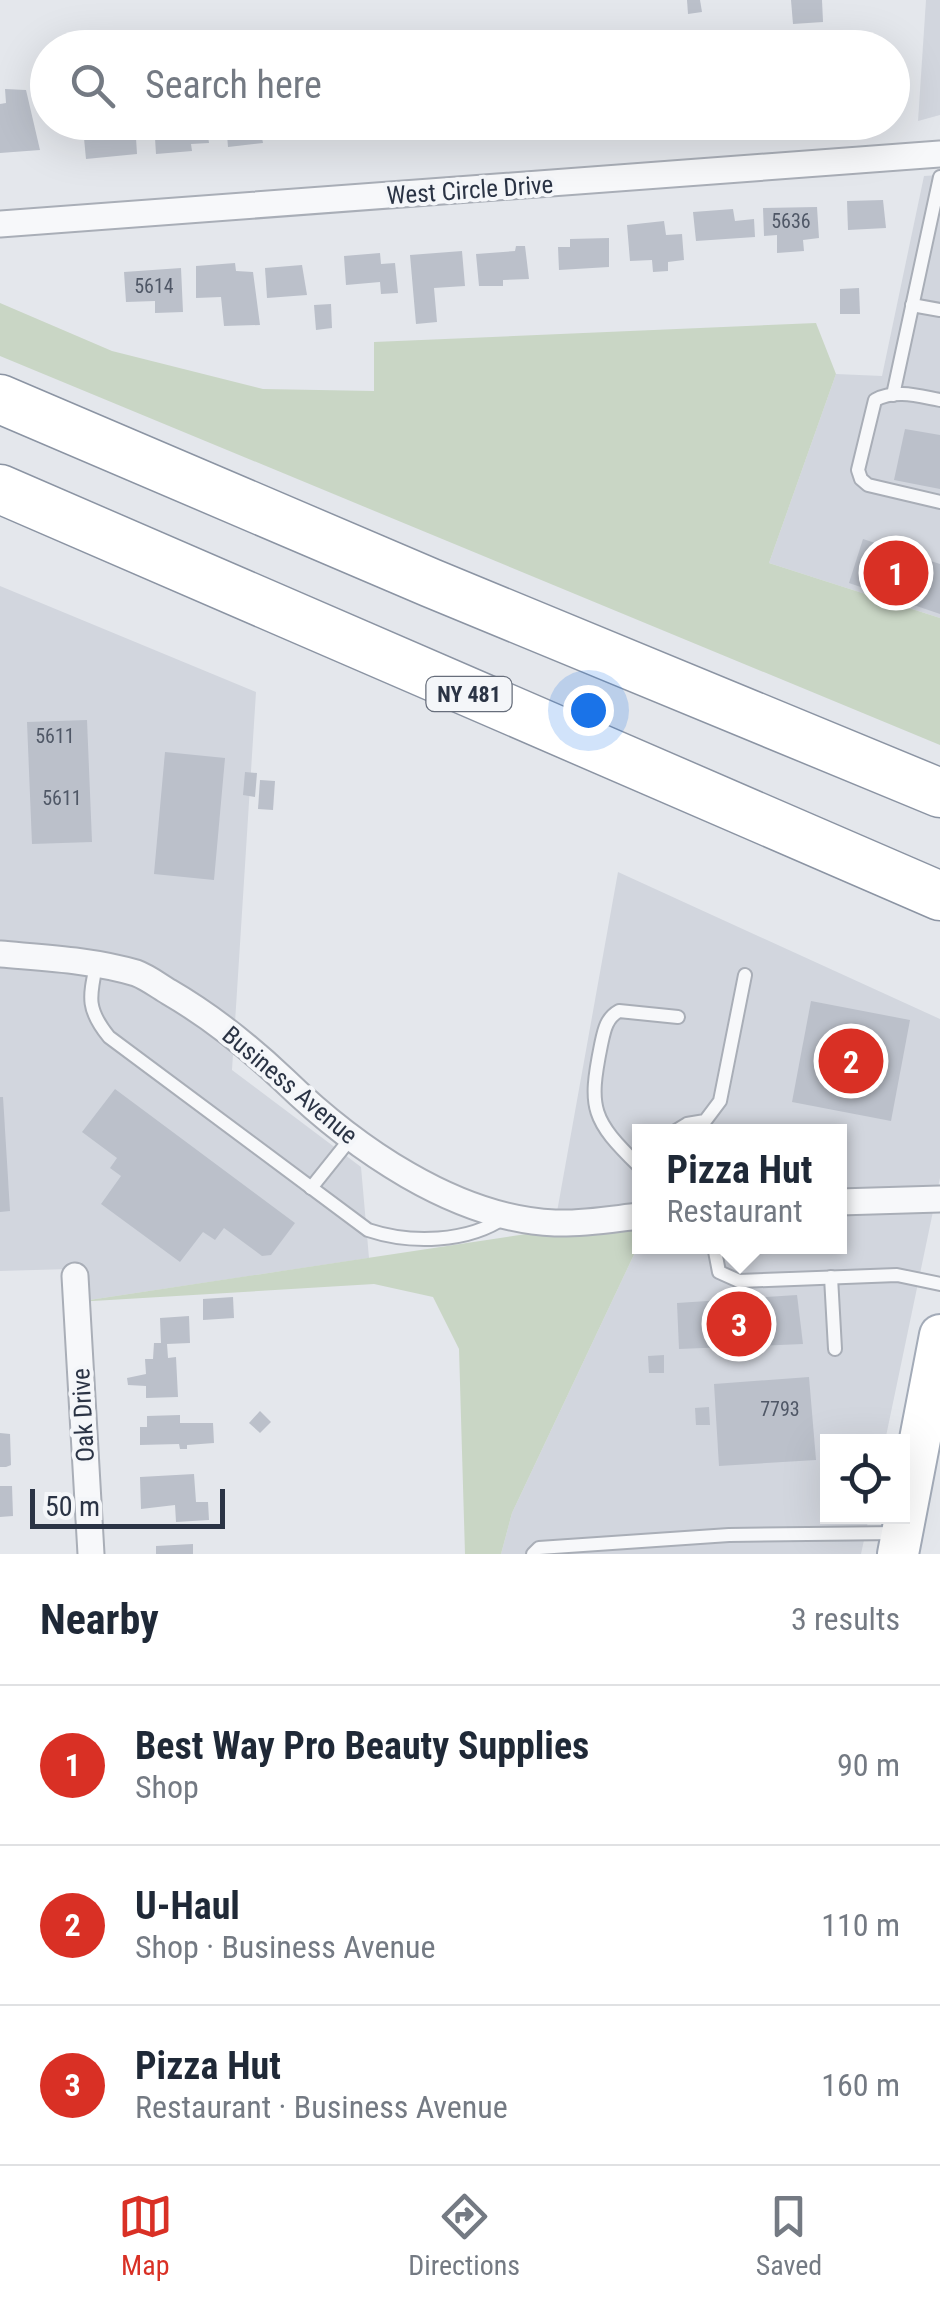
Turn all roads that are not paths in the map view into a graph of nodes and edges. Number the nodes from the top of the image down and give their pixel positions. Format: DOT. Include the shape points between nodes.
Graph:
graph roads {
  1 [pos="940,154"];
  2 [pos="940,177"];
  3 [pos="0,224"];
  4 [pos="935,225"];
  5 [pos="912,306"];
  6 [pos="940,310"];
  7 [pos="893,394"];
  8 [pos="0,398"];
  9 [pos="940,400"];
  10 [pos="0,489"];
  11 [pos="940,502"];
  12 [pos="940,793"];
  13 [pos="940,896"];
  14 [pos="0,954"];
  15 [pos="96,966"];
  16 [pos="745,975"];
  17 [pos="678,1016"];
  18 [pos="717,1025"];
  19 [pos="734,1029"];
  20 [pos="687,1124"];
  21 [pos="351,1138"];
  22 [pos="632,1158"];
  23 [pos="311,1188"];
  24 [pos="940,1199"];
  25 [pos="847,1202"];
  26 [pos="507,1216"];
  27 [pos="632,1217"];
  28 [pos="714,1254"];
  29 [pos="75,1276"];
  30 [pos="831,1277"];
  31 [pos="940,1284"];
  32 [pos="940,1336"];
  33 [pos="835,1350"];
  34 [pos="900,1544"];
  35 [pos="90,1554"];
  36 [pos="533,1554"];
  1 -- 3 [label="street, West Circle Drive"];
  2 -- 4 [label="lane"];
  4 -- 5 [label="lane"];
  5 -- 6 [label="lane"];
  5 -- 7 [label="lane"];
  7 -- 9 [label="lane"];
  7 -- 11 [label="lane" via="875,400 861,480"];
  8 -- 12 [label="highway"];
  10 -- 13 [label="highway, NY 481"];
  14 -- 15 [label="street, Business Avenue"];
  15 -- 21 [label="street, Business Avenue" via="139,974 206,1014"];
  15 -- 23 [label="lane" via="91,1009 109,1037"];
  16 -- 19 [label="lane"];
  17 -- 22 [label="lane" via="619,1011 605,1028 594,1102 606,1130"];
  18 -- 19 [label="lane"];
  19 -- 20 [label="lane" via="720,1102 706,1121"];
  21 -- 23 [label="lane"];
  21 -- 26 [label="street, Business Avenue" via="388,1164"];
  23 -- 26 [label="lane" via="385,1236 454,1236 490,1228"];
  24 -- 25 [label="street"];
  26 -- 27 [label="street, Business Avenue" via="556,1223"];
  28 -- 30 [label="lane" via="720,1272 739,1281"];
  29 -- 35 [label="street, Oak Drive"];
  30 -- 31 [label="lane" via="897,1274"];
  30 -- 33 [label="lane"];
  32 -- 34 [label="main road"];
  34 -- 36 [label="lane" via="729,1535 539,1548"];
}
